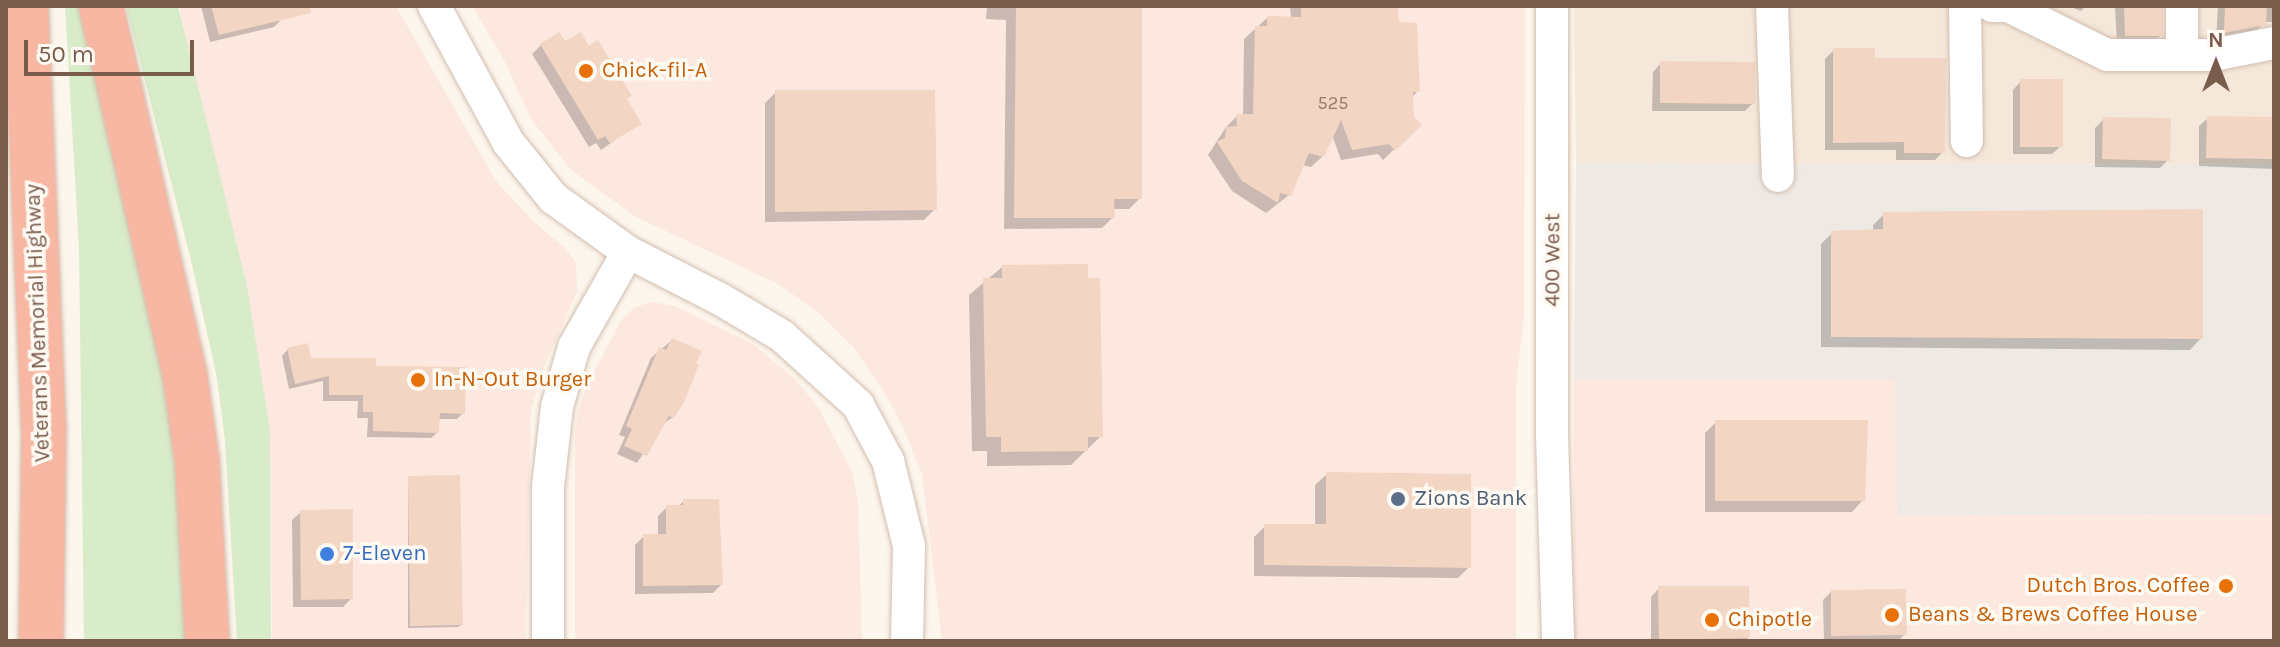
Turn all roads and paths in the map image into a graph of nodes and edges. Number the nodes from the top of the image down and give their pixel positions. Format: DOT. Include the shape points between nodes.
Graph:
graph roads {
  1 [pos="26,6"];
  2 [pos="101,6"];
  3 [pos="434,6"];
  4 [pos="1552,6"];
  5 [pos="1772,6"];
  6 [pos="1965,6"];
  7 [pos="1992,6"];
  8 [pos="2182,6"];
  9 [pos="2274,43"];
  10 [pos="2182,55"];
  11 [pos="1967,141"];
  12 [pos="1778,176"];
  13 [pos="628,252"];
  14 [pos="41,641"];
  15 [pos="207,641"];
  16 [pos="548,641"];
  17 [pos="907,641"];
  18 [pos="1558,641"];
  1 -- 14 [label="highway, Veterans Memorial Highway" via="44,427"];
  2 -- 15 [label="highway" via="185,376 197,460"];
  3 -- 13 [label="street" via="508,142 553,198"];
  4 -- 18 [label="street, 400 West"];
  5 -- 12 [label="street"];
  6 -- 11 [label="street"];
  7 -- 10 [label="street" via="2008,6 2107,55"];
  8 -- 10 [label="street"];
  9 -- 10 [label="street" via="2213,55"];
  13 -- 16 [label="street" via="574,347 557,407 548,487"];
  13 -- 17 [label="street" via="782,336 858,405 888,461 909,546"];
}
